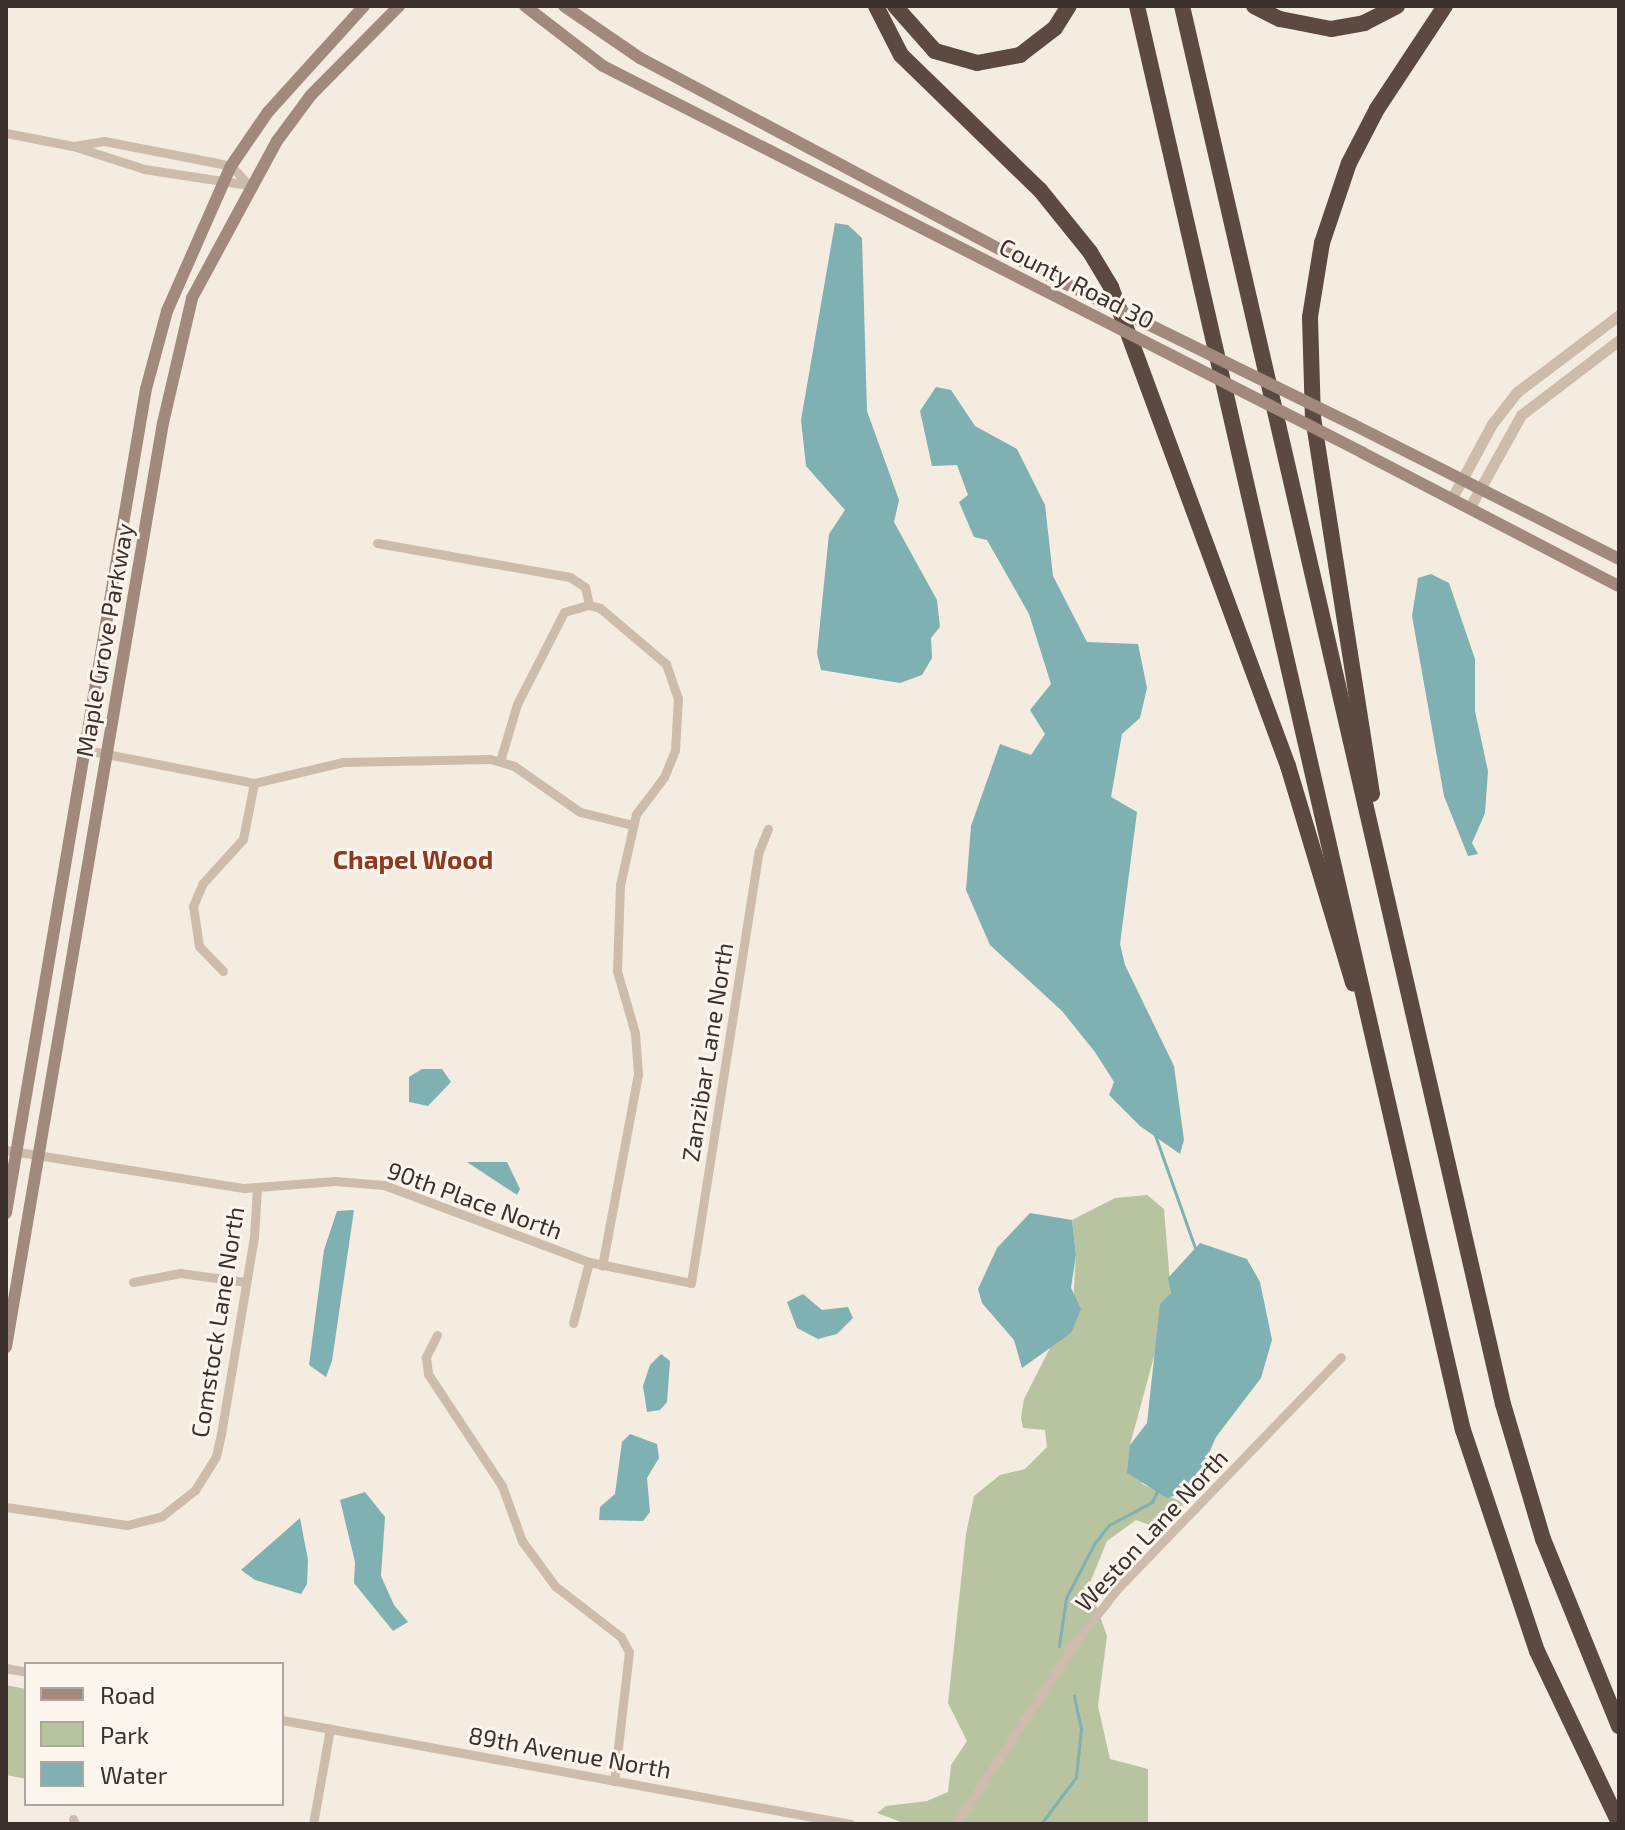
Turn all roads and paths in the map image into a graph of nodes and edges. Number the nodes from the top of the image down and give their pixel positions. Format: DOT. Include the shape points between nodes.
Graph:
graph roads {
  1 [pos="364,6"];
  2 [pos="399,6"];
  3 [pos="525,6"];
  4 [pos="564,6"];
  5 [pos="876,6"];
  6 [pos="895,6"];
  7 [pos="1069,6"];
  8 [pos="1137,6"];
  9 [pos="1182,6"];
  10 [pos="1254,6"];
  11 [pos="1397,6"];
  12 [pos="1445,6"];
  13 [pos="6,133"];
  14 [pos="73,146"];
  15 [pos="231,166"];
  16 [pos="222,183"];
  17 [pos="249,185"];
  18 [pos="1619,315"];
  19 [pos="1619,340"];
  20 [pos="1462,479"];
  21 [pos="1481,488"];
  22 [pos="1452,498"];
  23 [pos="1470,507"];
  24 [pos="377,543"];
  25 [pos="1619,559"];
  26 [pos="1619,586"];
  27 [pos="589,605"];
  28 [pos="86,750"];
  29 [pos="107,753"];
  30 [pos="500,761"];
  31 [pos="254,783"];
  32 [pos="633,825"];
  33 [pos="768,829"];
  34 [pos="1379,867"];
  35 [pos="223,971"];
  36 [pos="1373,1038"];
  37 [pos="11,1151"];
  38 [pos="39,1156"];
  39 [pos="257,1188"];
  40 [pos="6,1213"];
  41 [pos="589,1262"];
  42 [pos="602,1266"];
  43 [pos="133,1282"];
  44 [pos="246,1282"];
  45 [pos="691,1283"];
  46 [pos="573,1323"];
  47 [pos="437,1335"];
  48 [pos="6,1347"];
  49 [pos="1341,1357"];
  50 [pos="6,1507"];
  51 [pos="284,1720"];
  52 [pos="1619,1726"];
  53 [pos="330,1729"];
  54 [pos="614,1781"];
  55 [pos="1619,1823"];
  56 [pos="313,1824"];
  57 [pos="851,1824"];
  58 [pos="956,1824"];
  1 -- 15 [label="main road, Maple Grove Parkway" via="268,112"];
  2 -- 17 [label="main road, Maple Grove Parkway" via="311,95"];
  3 -- 22 [label="main road, County Road 30, bridge" via="603,66"];
  4 -- 20 [label="main road, County Road 30, bridge" via="640,58 1062,282"];
  5 -- 36 [label="highway" via="911,68 1040,190 1111,287 1288,766"];
  6 -- 7 [label="highway" via="935,51 977,63 1020,55 1055,28"];
  8 -- 36 [label="highway"];
  9 -- 34 [label="highway"];
  10 -- 11 [label="highway" via="1280,19 1331,29 1364,23"];
  12 -- 34 [label="highway" via="1349,163 1322,243 1310,317 1313,419"];
  13 -- 14 [label="street"];
  14 -- 15 [label="street" via="104,141"];
  14 -- 16 [label="street" via="144,169"];
  15 -- 16 [label="main road, Maple Grove Parkway"];
  15 -- 17 [label="street"];
  16 -- 17 [label="street"];
  16 -- 28 [label="main road, Maple Grove Parkway" via="167,311 146,389"];
  17 -- 29 [label="main road, Maple Grove Parkway" via="192,298 183,331"];
  18 -- 20 [label="street" via="1517,392 1492,424"];
  19 -- 21 [label="street" via="1521,415"];
  20 -- 21 [label="main road, County Road 30"];
  20 -- 22 [label="street"];
  21 -- 23 [label="street"];
  21 -- 25 [label="main road, County Road 30"];
  22 -- 23 [label="main road, County Road 30"];
  23 -- 26 [label="main road, County Road 30"];
  24 -- 27 [label="street" via="570,577 585,587"];
  27 -- 30 [label="street" via="575,607 555,622 543,658 517,704"];
  27 -- 32 [label="street" via="611,615 654,650 666,664 678,698 672,764 642,801"];
  28 -- 29 [label="street"];
  28 -- 37 [label="main road, Maple Grove Parkway"];
  29 -- 31 [label="street"];
  29 -- 38 [label="main road, Maple Grove Parkway"];
  30 -- 31 [label="street" via="343,762"];
  30 -- 32 [label="street" via="580,812"];
  31 -- 35 [label="street" via="243,839 203,883 193,906 199,946"];
  32 -- 42 [label="street" via="620,885 616,949 638,1074"];
  33 -- 45 [label="street, Zanzibar Lane North" via="759,851"];
  34 -- 52 [label="highway" via="1513,1442 1566,1602"];
  36 -- 55 [label="highway" via="1482,1495 1537,1651"];
  37 -- 38 [label="street, 90th Place North"];
  37 -- 40 [label="main road, Maple Grove Parkway"];
  38 -- 39 [label="street, 90th Place North"];
  38 -- 48 [label="main road, Maple Grove Parkway"];
  39 -- 41 [label="street, 90th Place North" via="340,1181 384,1185"];
  39 -- 44 [label="street, Comstock Lane North"];
  41 -- 42 [label="street, 90th Place North"];
  41 -- 46 [label="street"];
  42 -- 45 [label="street, 90th Place North"];
  43 -- 44 [label="street" via="180,1273"];
  44 -- 50 [label="street, Comstock Lane North" via="216,1456 187,1498 144,1522 111,1525"];
  47 -- 54 [label="street" via="426,1357 428,1374 502,1486 522,1541 555,1586 621,1637 629,1652"];
  49 -- 58 [label="street, Weston Lane North" via="1117,1589 1073,1646"];
  51 -- 53 [label="street, 89th Avenue North"];
  53 -- 54 [label="street, 89th Avenue North"];
  53 -- 56 [label="street"];
  54 -- 57 [label="street, 89th Avenue North"];
}
